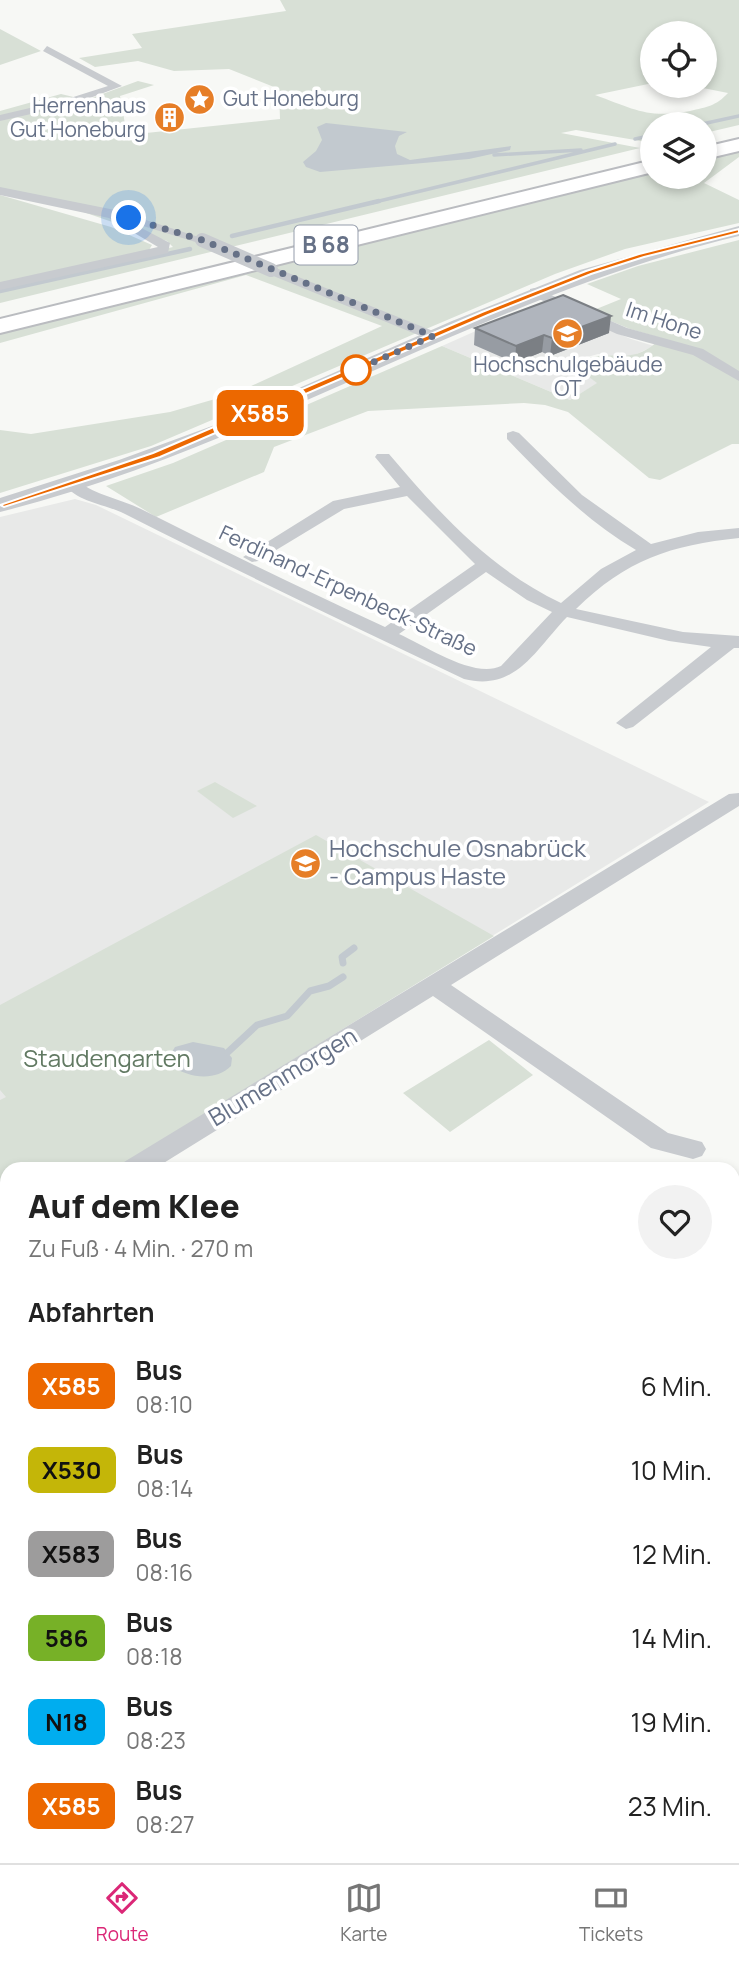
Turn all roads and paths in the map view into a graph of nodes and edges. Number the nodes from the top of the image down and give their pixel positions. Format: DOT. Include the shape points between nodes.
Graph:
graph roads {
  1 [pos="47,49"];
  2 [pos="0,118"];
  3 [pos="739,135"];
  4 [pos="717,140"];
  5 [pos="739,145"];
  6 [pos="717,150"];
  7 [pos="640,159"];
  8 [pos="640,169"];
  9 [pos="0,191"];
  10 [pos="111,213"];
  11 [pos="739,231"];
  12 [pos="0,286"];
  13 [pos="536,292"];
  14 [pos="0,314"];
  15 [pos="0,326"];
  16 [pos="433,336"];
  17 [pos="739,377"];
  18 [pos="513,436"];
  19 [pos="383,457"];
  20 [pos="72,484"];
  21 [pos="411,490"];
  22 [pos="0,505"];
  23 [pos="739,533"];
  24 [pos="648,550"];
  25 [pos="252,557"];
  26 [pos="486,564"];
  27 [pos="563,610"];
  28 [pos="386,635"];
  29 [pos="734,643"];
  30 [pos="626,723"];
  31 [pos="734,802"];
  32 [pos="434,985"];
  33 [pos="693,1149"];
  34 [pos="144,1162"];
  1 -- 2 [label="street" via="117,86"];
  3 -- 4 [label="highway"];
  5 -- 6 [label="highway"];
  7 -- 14 [label="highway, B 68"];
  8 -- 15 [label="highway, B 68"];
  9 -- 10 [label="street"];
  10 -- 12 [label="street" via="126,228 165,246 163,250"];
  10 -- 16 [label="street, bridge" via="202,240"];
  11 -- 13 [label="street" via="641,255"];
  13 -- 16 [label="street"];
  13 -- 17 [label="street, Im Hone" via="622,331 698,352"];
  16 -- 20 [label="street" via="240,422"];
  18 -- 24 [label="street" via="584,508"];
  19 -- 21 [label="street"];
  20 -- 22 [label="street"];
  20 -- 28 [label="street, Ferdinand-Erpenbeck-Straße"];
  21 -- 25 [label="street" via="339,505"];
  21 -- 26 [label="street" via="453,538"];
  23 -- 24 [label="street, Ferdinand-Erpenbeck-Straße"];
  24 -- 27 [label="street, Ferdinand-Erpenbeck-Straße" via="611,568"];
  26 -- 27 [label="street"];
  26 -- 28 [label="street"];
  27 -- 28 [label="street, Ferdinand-Erpenbeck-Straße" via="508,670 494,677 471,676"];
  27 -- 29 [label="street" via="670,636"];
  29 -- 30 [label="street"];
  31 -- 32 [label="street, Blumenmorgen"];
  32 -- 33 [label="street" via="660,1141"];
  32 -- 34 [label="street, Blumenmorgen"];
}
